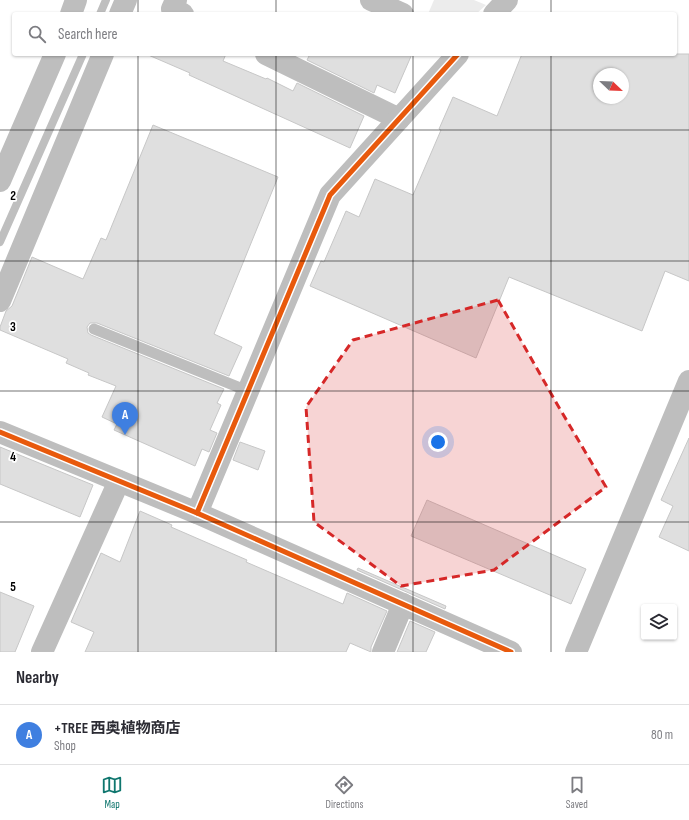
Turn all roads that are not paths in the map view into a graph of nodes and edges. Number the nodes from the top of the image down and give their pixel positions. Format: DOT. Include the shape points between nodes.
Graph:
graph roads {
  1 [pos="76,0"];
  2 [pos="126,0"];
  3 [pos="176,0"];
  4 [pos="371,0"];
  5 [pos="507,0"];
  6 [pos="72,12"];
  7 [pos="121,12"];
  8 [pos="179,12"];
  9 [pos="398,12"];
  10 [pos="496,12"];
  11 [pos="54,56"];
  12 [pos="103,56"];
  13 [pos="270,56"];
  14 [pos="456,56"];
  15 [pos="399,119"];
  16 [pos="0,181"];
  17 [pos="0,301"];
  18 [pos="94,329"];
  19 [pos="689,381"];
  20 [pos="248,391"];
  21 [pos="0,432"];
  22 [pos="119,481"];
  23 [pos="197,513"];
  24 [pos="403,604"];
  25 [pos="42,652"];
  26 [pos="382,652"];
  27 [pos="512,652"];
  28 [pos="576,652"];
  1 -- 6 [label="street"];
  2 -- 7 [label="street"];
  3 -- 8 [label="street" via="172,9"];
  4 -- 9 [label="street"];
  5 -- 10 [label="street"];
  11 -- 16 [label="street"];
  12 -- 17 [label="street"];
  13 -- 15 [label="street"];
  14 -- 15 [label="street"];
  15 -- 20 [label="street" via="330,195"];
  18 -- 20 [label="lane"];
  19 -- 28 [label="street"];
  20 -- 23 [label="street"];
  21 -- 22 [label="street"];
  22 -- 23 [label="street"];
  22 -- 25 [label="street"];
  23 -- 24 [label="street"];
  24 -- 26 [label="street"];
  24 -- 27 [label="street"];
}
